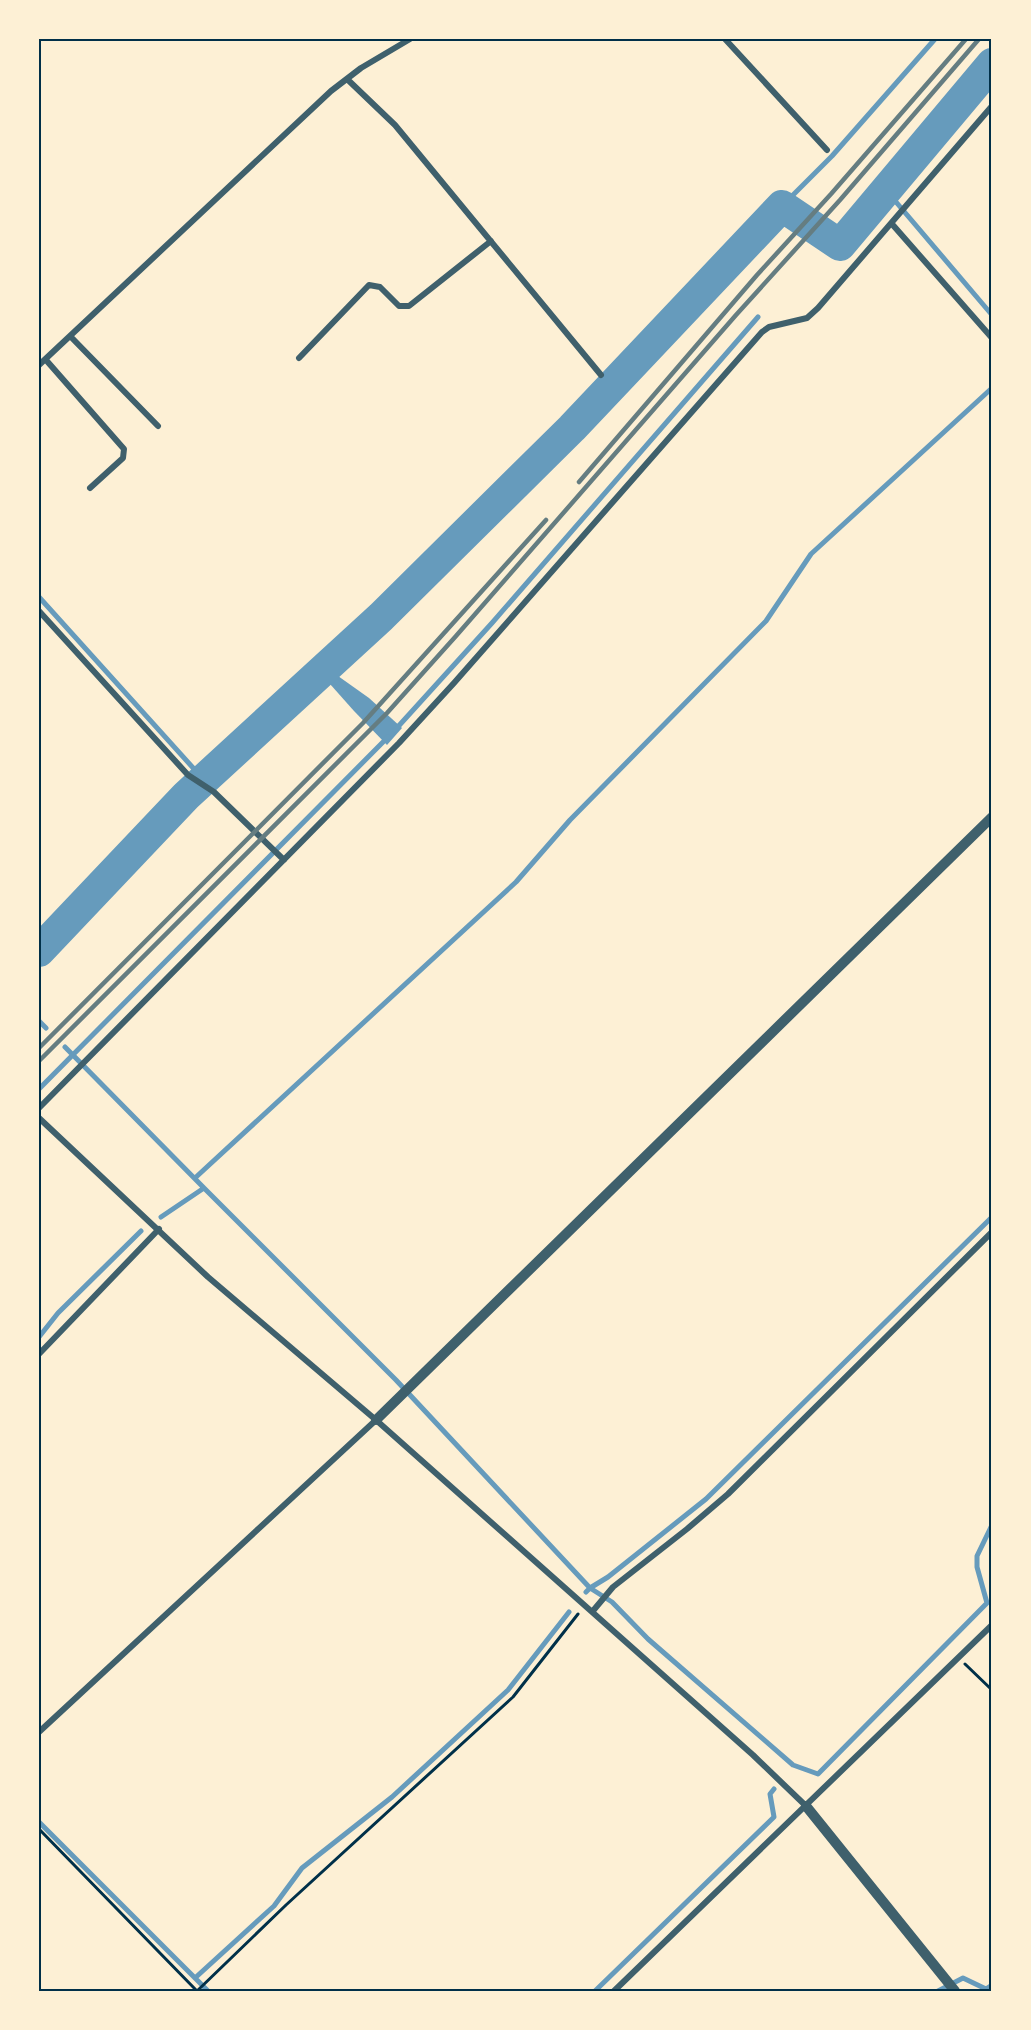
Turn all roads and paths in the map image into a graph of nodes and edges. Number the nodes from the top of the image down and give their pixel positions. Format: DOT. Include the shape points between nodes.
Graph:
graph roads {
  1 [pos="410,39"];
  2 [pos="725,39"];
  3 [pos="347,79"];
  4 [pos="992,106"];
  5 [pos="827,150"];
  6 [pos="893,222"];
  7 [pos="491,242"];
  8 [pos="70,337"];
  9 [pos="992,338"];
  10 [pos="299,358"];
  11 [pos="46,360"];
  12 [pos="39,365"];
  13 [pos="602,375"];
  14 [pos="158,426"];
  15 [pos="90,488"];
  16 [pos="39,611"];
  17 [pos="992,817"];
  18 [pos="281,857"];
  19 [pos="39,1108"];
  20 [pos="39,1118"];
  21 [pos="159,1229"];
  22 [pos="992,1232"];
  23 [pos="39,1354"];
  24 [pos="376,1420"];
  25 [pos="584,1606"];
  26 [pos="592,1612"];
  27 [pos="992,1625"];
  28 [pos="959,1658"];
  29 [pos="992,1690"];
  30 [pos="39,1732"];
  31 [pos="806,1806"];
  32 [pos="39,1829"];
  33 [pos="197,1990"];
  34 [pos="614,1991"];
  35 [pos="955,1991"];
  1 -- 3 [label="street"];
  2 -- 5 [label="street"];
  3 -- 7 [label="street" via="395,124"];
  3 -- 8 [label="street"];
  4 -- 6 [label="street"];
  6 -- 9 [label="street"];
  6 -- 18 [label="street" via="818,309 807,318 762,332 454,683 399,743"];
  7 -- 10 [label="street" via="409,306 399,306 380,286 369,285"];
  7 -- 13 [label="street"];
  8 -- 11 [label="street"];
  8 -- 14 [label="street"];
  11 -- 12 [label="street"];
  11 -- 15 [label="street" via="124,449 123,458"];
  16 -- 18 [label="street" via="188,775 214,792"];
  17 -- 24 [label="street"];
  18 -- 19 [label="street"];
  20 -- 21 [label="street"];
  21 -- 23 [label="street"];
  21 -- 24 [label="street"];
  22 -- 26 [label="street" via="728,1494 613,1587"];
  24 -- 25 [label="street"];
  24 -- 30 [label="street"];
  25 -- 26 [label="street"];
  25 -- 33 [label="path" via="513,1697"];
  26 -- 31 [label="street"];
  27 -- 28 [label="street"];
  28 -- 29 [label="path"];
  28 -- 31 [label="street"];
  31 -- 34 [label="street"];
  31 -- 35 [label="street"];
  32 -- 33 [label="path"];
}
